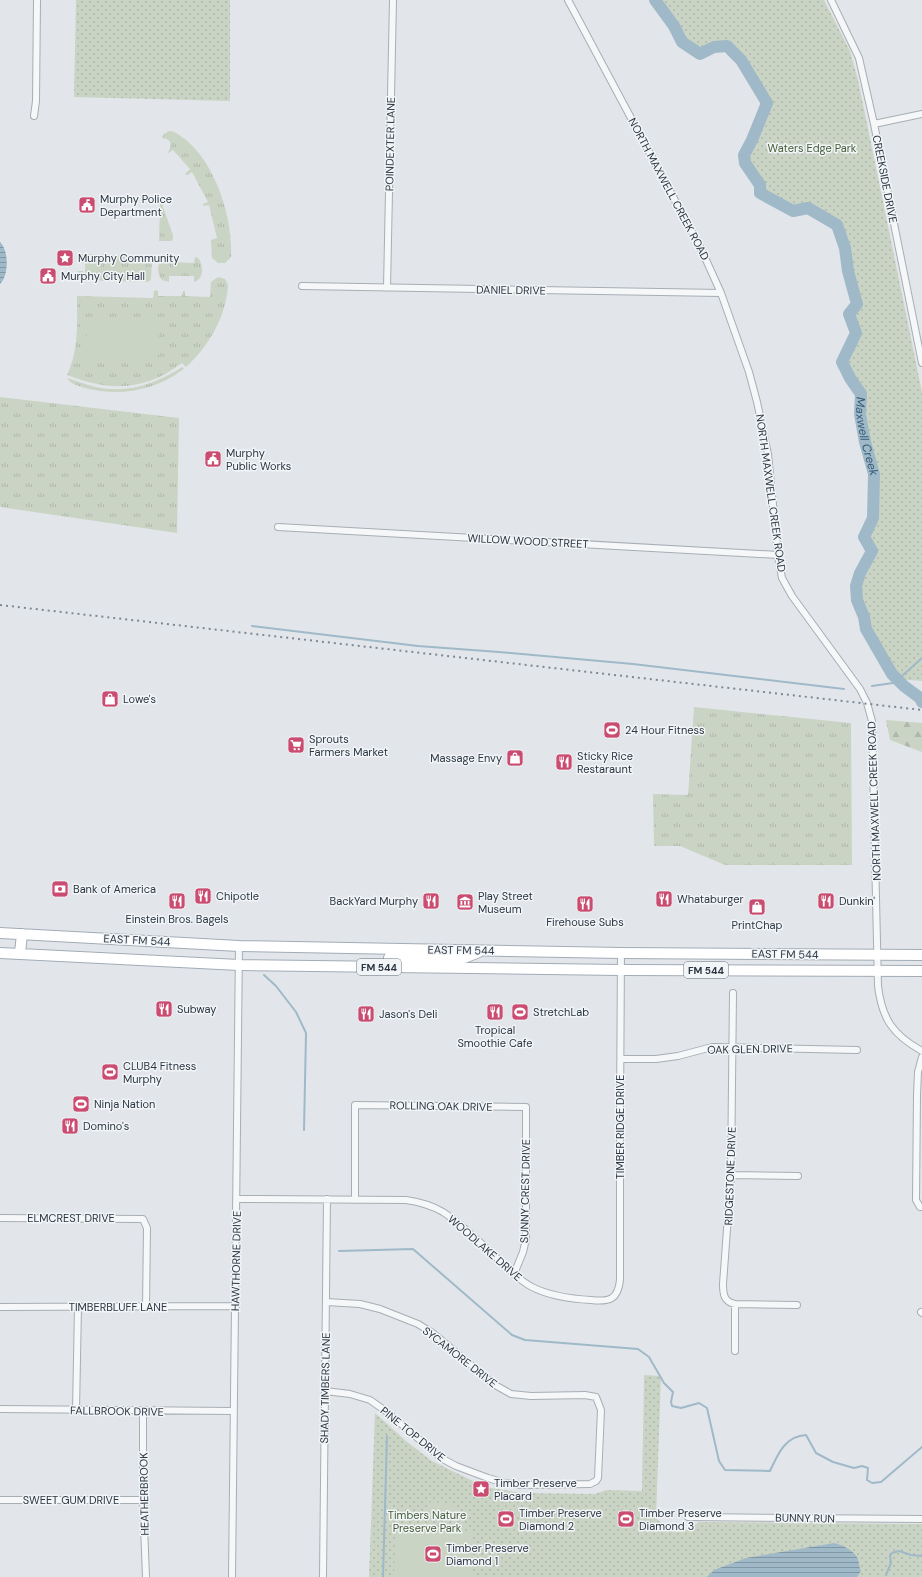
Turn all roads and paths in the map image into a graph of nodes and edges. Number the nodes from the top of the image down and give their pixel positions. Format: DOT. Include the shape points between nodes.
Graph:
graph roads {
  1 [pos="37,0"];
  2 [pos="393,0"];
  3 [pos="568,0"];
  4 [pos="831,0"];
  5 [pos="922,114"];
  6 [pos="34,116"];
  7 [pos="874,124"];
  8 [pos="302,286"];
  9 [pos="387,288"];
  10 [pos="721,293"];
  11 [pos="922,363"];
  12 [pos="278,527"];
  13 [pos="778,555"];
  14 [pos="0,933"];
  15 [pos="22,934"];
  16 [pos="239,946"];
  17 [pos="483,950"];
  18 [pos="0,953"];
  19 [pos="20,953"];
  20 [pos="621,953"];
  21 [pos="878,955"];
  22 [pos="922,955"];
  23 [pos="239,965"];
  24 [pos="388,967"];
  25 [pos="621,970"];
  26 [pos="879,970"];
  27 [pos="922,971"];
  28 [pos="733,993"];
  29 [pos="733,1047"];
  30 [pos="857,1050"];
  31 [pos="922,1051"];
  32 [pos="922,1057"];
  33 [pos="621,1059"];
  34 [pos="526,1107"];
  35 [pos="731,1175"];
  36 [pos="798,1176"];
  37 [pos="237,1199"];
  38 [pos="327,1199"];
  39 [pos="355,1200"];
  40 [pos="922,1207"];
  41 [pos="0,1218"];
  42 [pos="514,1274"];
  43 [pos="612,1298"];
  44 [pos="326,1302"];
  45 [pos="735,1304"];
  46 [pos="797,1305"];
  47 [pos="236,1306"];
  48 [pos="0,1307"];
  49 [pos="78,1307"];
  50 [pos="146,1307"];
  51 [pos="735,1351"];
  52 [pos="325,1391"];
  53 [pos="0,1409"];
  54 [pos="76,1410"];
  55 [pos="143,1411"];
  56 [pos="234,1411"];
  57 [pos="596,1482"];
  58 [pos="0,1500"];
  59 [pos="143,1500"];
  60 [pos="688,1517"];
  61 [pos="922,1519"];
  62 [pos="146,1577"];
  63 [pos="232,1577"];
  64 [pos="323,1577"];
  1 -- 6 [label="street"];
  2 -- 9 [label="street, POINDEXTER LANE"];
  3 -- 10 [label="street, NORTH MAXWELL CREEK ROAD" via="702,251"];
  4 -- 7 [label="street, CREEKSIDE DRIVE" via="859,58"];
  5 -- 7 [label="street"];
  7 -- 11 [label="street, CREEKSIDE DRIVE"];
  8 -- 9 [label="street, DANIEL DRIVE"];
  9 -- 10 [label="street, DANIEL DRIVE"];
  10 -- 13 [label="street, NORTH MAXWELL CREEK ROAD" via="763,426"];
  12 -- 13 [label="street, WILLOW WOOD STREET"];
  13 -- 21 [label="street, NORTH MAXWELL CREEK ROAD" via="782,578 792,596 860,690 870,712"];
  14 -- 15 [label="main road, EAST FM 544 / FM 544"];
  15 -- 16 [label="main road, EAST FM 544 / FM 544"];
  15 -- 19 [label="main road"];
  16 -- 17 [label="main road, EAST FM 544 / FM 544"];
  16 -- 23 [label="street, HAWTHORNE DRIVE"];
  17 -- 20 [label="main road, EAST FM 544 / FM 544"];
  17 -- 24 [label="main road" via="464,958 389,958"];
  18 -- 19 [label="main road, EAST FM 544 / FM 544"];
  19 -- 23 [label="main road, EAST FM 544 / FM 544"];
  20 -- 21 [label="main road, EAST FM 544 / FM 544"];
  20 -- 25 [label="street, TIMBER RIDGE DRIVE"];
  21 -- 22 [label="main road, EAST FM 544 / FM 544"];
  21 -- 26 [label="street, NORTH MAXWELL CREEK ROAD"];
  23 -- 24 [label="main road, EAST FM 544 / FM 544"];
  23 -- 37 [label="street, HAWTHORNE DRIVE"];
  24 -- 25 [label="main road, EAST FM 544 / FM 544"];
  25 -- 26 [label="main road, EAST FM 544 / FM 544"];
  25 -- 33 [label="street, TIMBER RIDGE DRIVE"];
  26 -- 27 [label="main road, EAST FM 544 / FM 544"];
  26 -- 31 [label="street, NORTH MAXWELL CREEK ROAD" via="880,999 890,1024 903,1039"];
  28 -- 29 [label="street, RIDGESTONE DRIVE"];
  29 -- 30 [label="street, OAK GLEN DRIVE"];
  29 -- 33 [label="street, OAK GLEN DRIVE" via="712,1047 656,1059"];
  29 -- 35 [label="street, RIDGESTONE DRIVE"];
  32 -- 40 [label="street" via="918,1072 916,1188 916,1200"];
  33 -- 43 [label="street, TIMBER RIDGE DRIVE" via="620,1280 619,1289"];
  34 -- 39 [label="street, ROLLING OAK DRIVE" via="355,1105"];
  34 -- 42 [label="street, SUNNY CREST DRIVE" via="526,1239 524,1252"];
  35 -- 36 [label="street"];
  35 -- 45 [label="street, RIDGESTONE DRIVE" via="723,1284 725,1298"];
  37 -- 38 [label="street, WOODLAKE DRIVE"];
  37 -- 47 [label="street, HAWTHORNE DRIVE"];
  38 -- 39 [label="street, WOODLAKE DRIVE"];
  38 -- 44 [label="street, SHADY TIMBERS LANE"];
  39 -- 42 [label="street, WOODLAKE DRIVE" via="406,1200 427,1203 444,1212"];
  41 -- 50 [label="street, ELMCREST DRIVE" via="143,1219 147,1228"];
  42 -- 43 [label="street, WOODLAKE DRIVE" via="532,1288 561,1297 595,1301"];
  44 -- 52 [label="street, SHADY TIMBERS LANE"];
  44 -- 57 [label="street, SYCAMORE DRIVE" via="380,1309 418,1324 434,1334 502,1390 511,1394 596,1397 601,1410 599,1473"];
  45 -- 46 [label="street"];
  45 -- 51 [label="street"];
  47 -- 50 [label="street, TIMBERBLUFF LANE"];
  47 -- 56 [label="street, HAWTHORNE DRIVE"];
  48 -- 49 [label="street, TIMBERBLUFF LANE"];
  49 -- 50 [label="street, TIMBERBLUFF LANE"];
  49 -- 54 [label="street"];
  52 -- 57 [label="street, PINE TOP DRIVE" via="370,1400 441,1458 488,1478 522,1485"];
  52 -- 64 [label="street, SHADY TIMBERS LANE"];
  53 -- 54 [label="street, FALLBROOK DRIVE"];
  54 -- 55 [label="street, FALLBROOK DRIVE"];
  55 -- 56 [label="street, FALLBROOK DRIVE"];
  55 -- 59 [label="street, HEATHERBROOK"];
  56 -- 63 [label="street, HAWTHORNE DRIVE"];
  58 -- 59 [label="street, SWEET GUM DRIVE"];
  59 -- 62 [label="street, HEATHERBROOK"];
  60 -- 61 [label="street, BUNNY RUN"];
}
